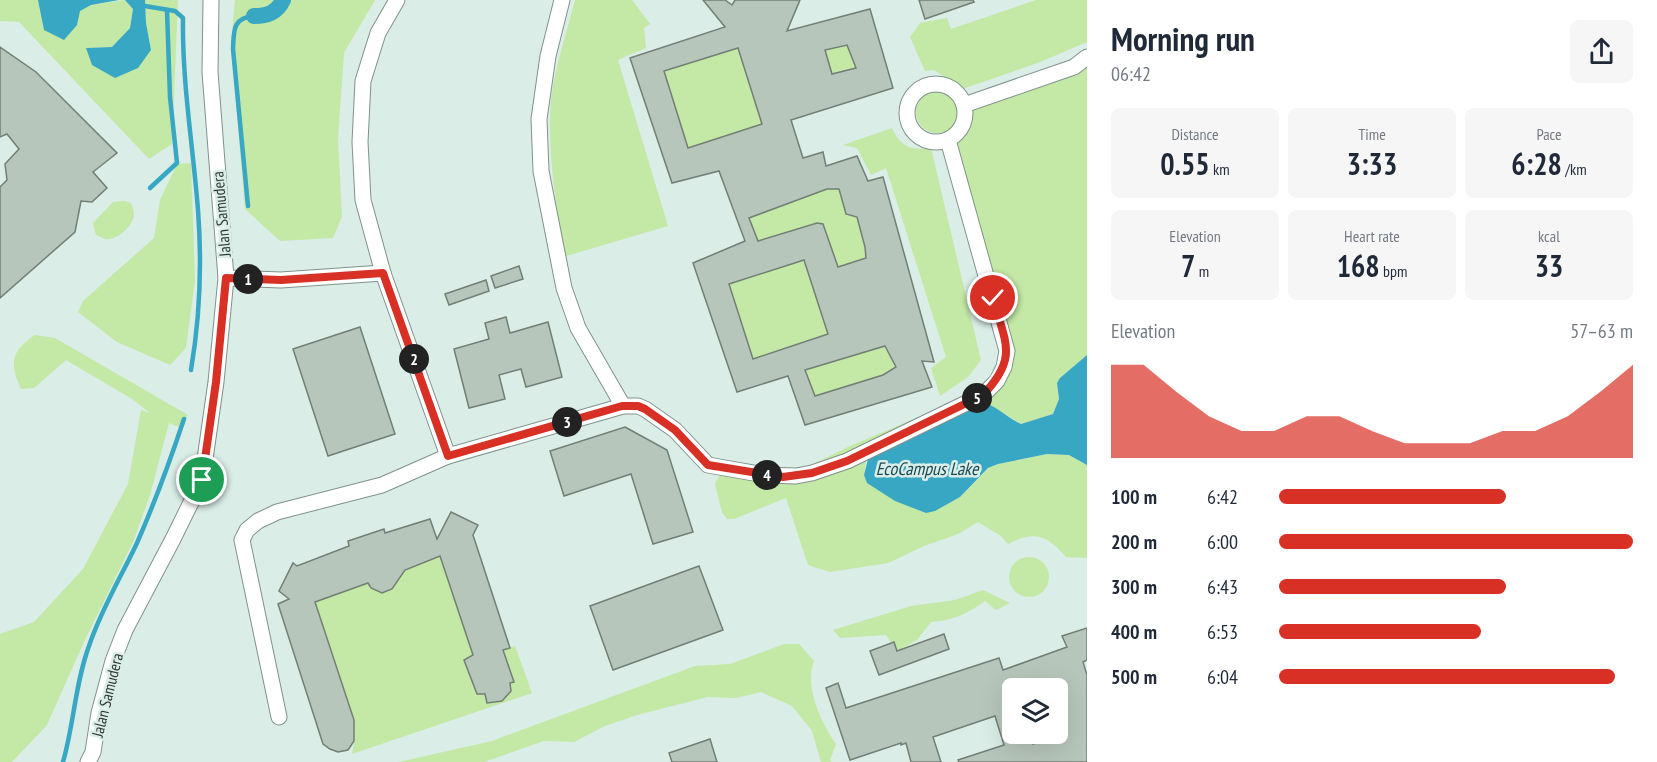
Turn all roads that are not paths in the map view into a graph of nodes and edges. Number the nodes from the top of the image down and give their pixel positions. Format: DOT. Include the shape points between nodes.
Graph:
graph roads {
  1 [pos="211,0"];
  2 [pos="397,0"];
  3 [pos="562,0"];
  4 [pos="1087,57"];
  5 [pos="964,105"];
  6 [pos="948,140"];
  7 [pos="383,273"];
  8 [pos="226,278"];
  9 [pos="622,406"];
  10 [pos="448,456"];
  11 [pos="279,717"];
  12 [pos="88,762"];
  1 -- 8 [label="street, Jalan Samudera" via="210,72"];
  2 -- 7 [label="street" via="378,33 363,81 363,200"];
  3 -- 9 [label="street" via="548,56 539,119 541,171 564,288 578,328"];
  4 -- 5 [label="street" via="1074,67"];
  5 -- 6 [label="street" via="964,122"];
  5 -- 6 [label="street" via="954,90 937,83 919,88 908,102 907,121 918,137 937,143"];
  6 -- 9 [label="street" via="1007,351 997,381 983,395 847,461 812,473 783,477 708,465 675,430 645,409"];
  7 -- 8 [label="street" via="281,280"];
  7 -- 10 [label="street"];
  8 -- 12 [label="street, Jalan Samudera" via="202,480 125,630 113,661"];
  9 -- 10 [label="street"];
  10 -- 11 [label="street" via="382,485 277,513 247,530 242,540"];
}
